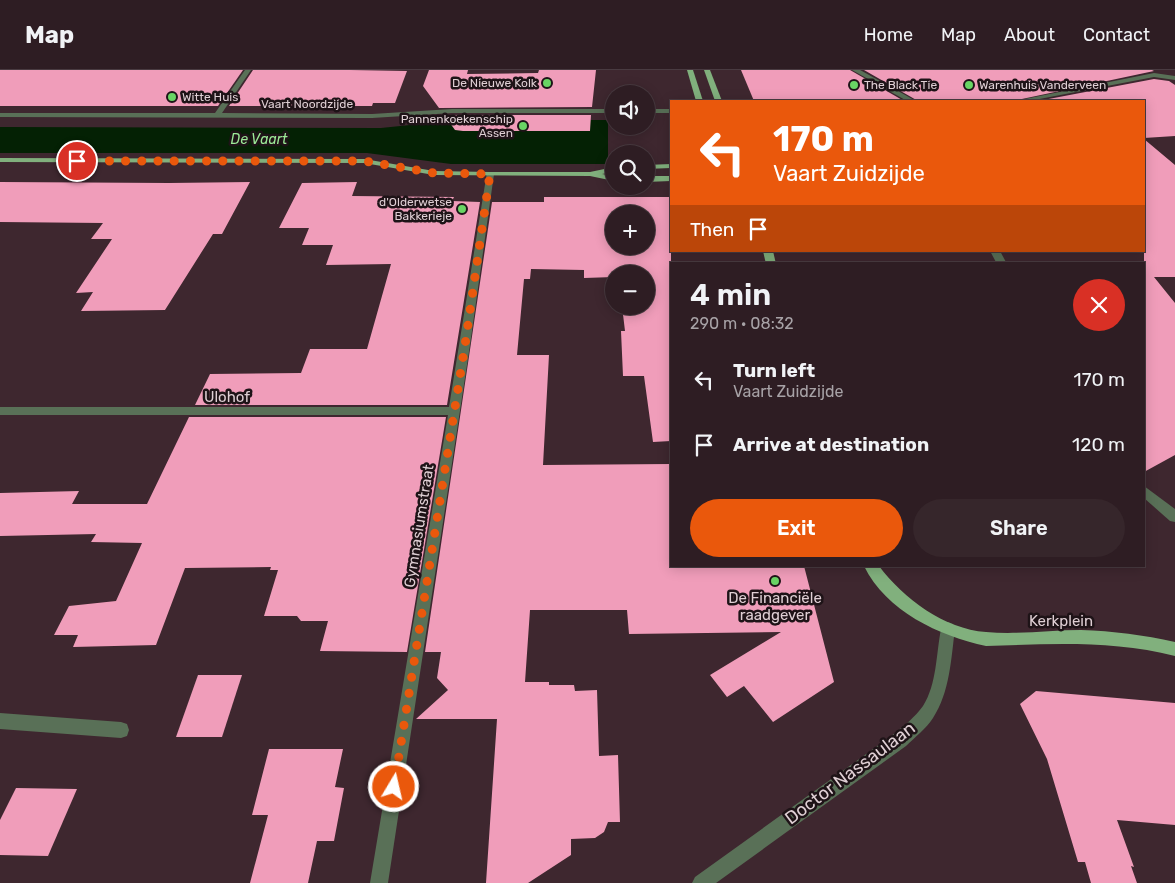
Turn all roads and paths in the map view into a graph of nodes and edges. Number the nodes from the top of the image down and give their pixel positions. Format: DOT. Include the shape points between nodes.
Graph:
graph roads {
  1 [pos="248,70"];
  2 [pos="690,70"];
  3 [pos="707,70"];
  4 [pos="855,70"];
  5 [pos="1141,70"];
  6 [pos="1171,70"];
  7 [pos="1154,75"];
  8 [pos="1175,78"];
  9 [pos="700,100"];
  10 [pos="719,100"];
  11 [pos="910,100"];
  12 [pos="1024,100"];
  13 [pos="605,111"];
  14 [pos="655,111"];
  15 [pos="670,111"];
  16 [pos="0,115"];
  17 [pos="217,116"];
  18 [pos="0,160"];
  19 [pos="670,166"];
  20 [pos="655,167"];
  21 [pos="605,171"];
  22 [pos="490,174"];
  23 [pos="590,174"];
  24 [pos="605,177"];
  25 [pos="655,179"];
  26 [pos="670,179"];
  27 [pos="0,411"];
  28 [pos="453,411"];
  29 [pos="1145,492"];
  30 [pos="1175,517"];
  31 [pos="872,567"];
  32 [pos="948,629"];
  33 [pos="1175,649"];
  34 [pos="0,721"];
  35 [pos="121,730"];
  36 [pos="379,883"];
  37 [pos="701,883"];
  1 -- 17 [label="street"];
  2 -- 9 [label="main road"];
  3 -- 10 [label="main road"];
  4 -- 11 [label="street"];
  5 -- 7 [label="street"];
  6 -- 7 [label="street"];
  7 -- 8 [label="street"];
  7 -- 12 [label="street"];
  13 -- 17 [label="street, Vaart Noordzijde"];
  14 -- 15 [label="street"];
  16 -- 17 [label="street, Vaart Noordzijde"];
  18 -- 22 [label="main road" via="364,161 434,173"];
  19 -- 20 [label="main road"];
  21 -- 23 [label="main road"];
  22 -- 23 [label="main road"];
  22 -- 28 [label="street, Gymnasiumstraat"];
  23 -- 24 [label="main road"];
  25 -- 26 [label="main road"];
  27 -- 28 [label="street, Ulohof"];
  28 -- 36 [label="street, Gymnasiumstraat"];
  29 -- 30 [label="street"];
  31 -- 32 [label="main road, Kerkplein" via="880,581 901,599"];
  32 -- 33 [label="main road, Kerkplein" via="986,639 1121,639 1153,642"];
  32 -- 37 [label="street, Doctor Nassaulaan" via="936,696 913,728"];
  34 -- 35 [label="street"];
}
